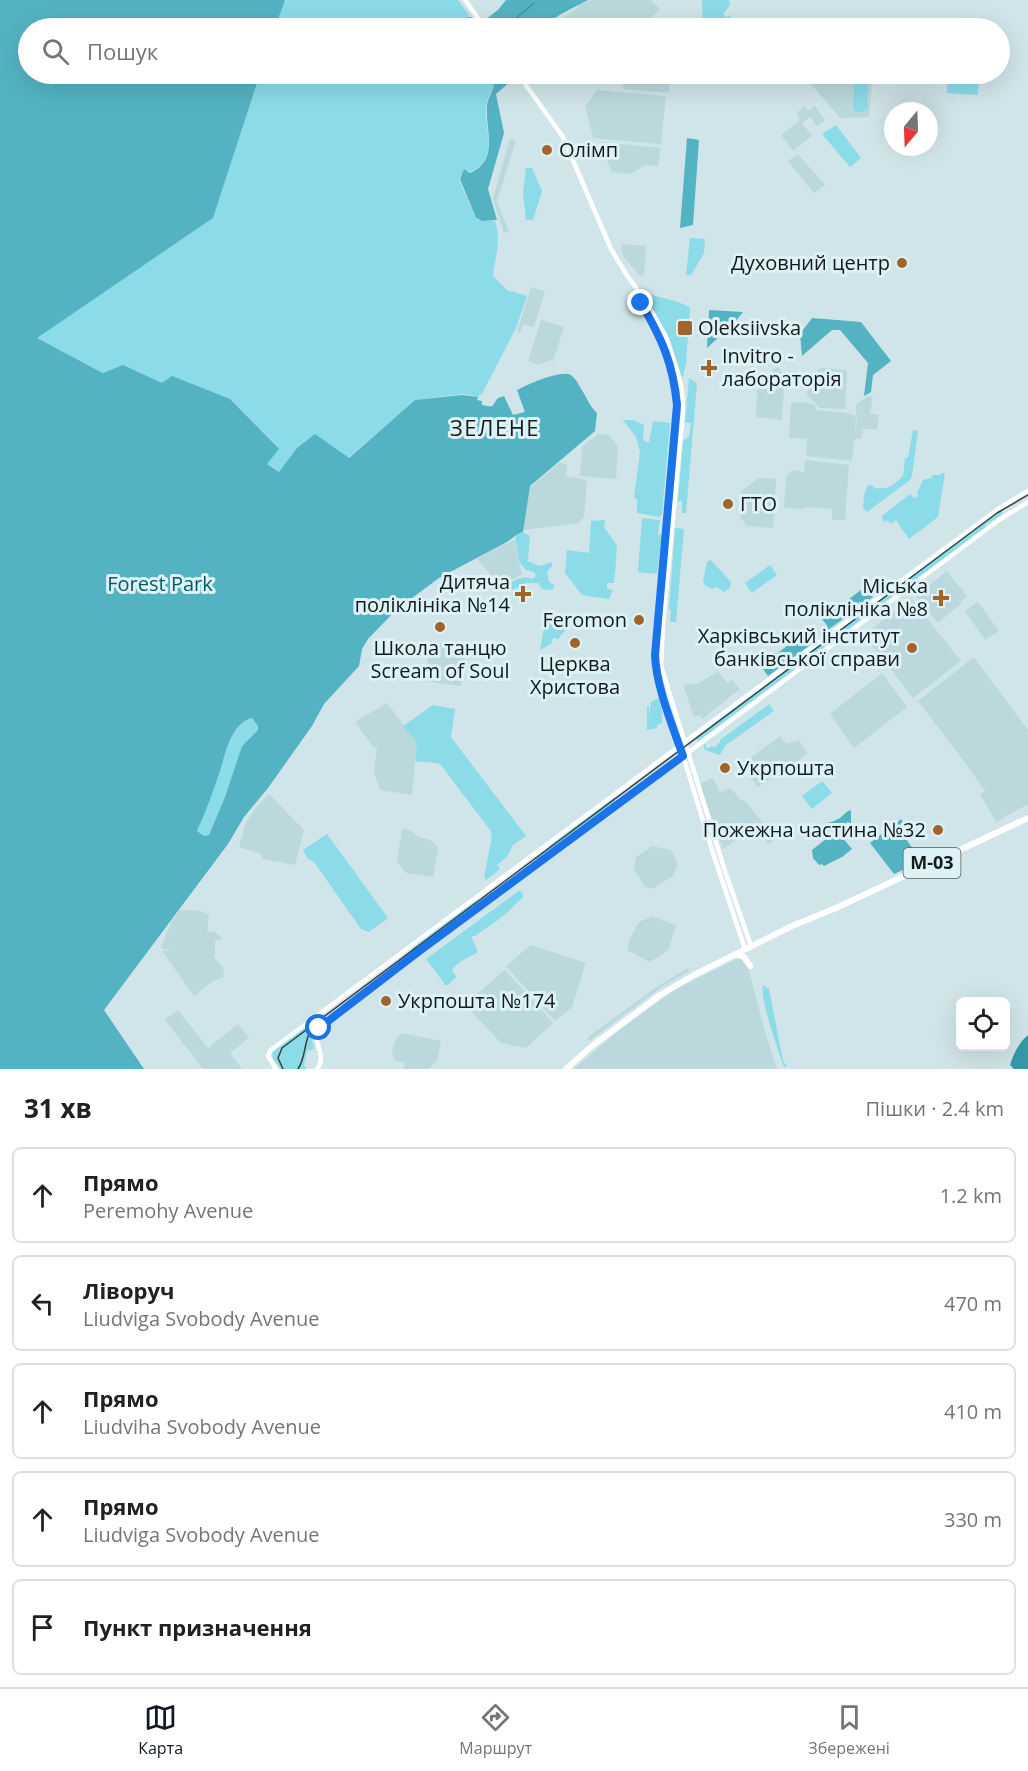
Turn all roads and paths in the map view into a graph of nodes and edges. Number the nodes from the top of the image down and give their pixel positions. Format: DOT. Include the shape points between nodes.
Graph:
graph roads {
  1 [pos="465,0"];
  2 [pos="478,18"];
  3 [pos="525,84"];
  4 [pos="632,283"];
  5 [pos="1028,491"];
  6 [pos="1028,502"];
  7 [pos="721,715"];
  8 [pos="680,728"];
  9 [pos="685,742"];
  10 [pos="679,746"];
  11 [pos="688,752"];
  12 [pos="683,756"];
  13 [pos="689,777"];
  14 [pos="650,779"];
  15 [pos="1028,818"];
  16 [pos="476,897"];
  17 [pos="482,905"];
  18 [pos="748,948"];
  19 [pos="734,954"];
  20 [pos="750,966"];
  21 [pos="276,1069"];
  22 [pos="317,1069"];
  23 [pos="566,1069"];
  1 -- 2 [label="main road"];
  3 -- 4 [label="main road" via="563,137 610,249"];
  4 -- 8 [label="main road" via="670,344 682,391 661,658"];
  4 -- 10 [label="main road" via="665,346 676,391 677,421 655,655"];
  5 -- 7 [label="main road" via="998,509"];
  6 -- 11 [label="main road" via="989,526"];
  7 -- 8 [label="main road" via="690,733"];
  7 -- 9 [label="main road"];
  8 -- 9 [label="main road"];
  9 -- 10 [label="main road"];
  9 -- 11 [label="main road"];
  10 -- 12 [label="main road"];
  10 -- 16 [label="main road"];
  11 -- 12 [label="main road"];
  11 -- 18 [label="main road"];
  12 -- 13 [label="main road"];
  12 -- 14 [label="main road"];
  13 -- 14 [label="main road" via="683,766 677,764"];
  13 -- 18 [label="main road"];
  14 -- 17 [label="main road"];
  15 -- 18 [label="highway, М-03"];
  16 -- 17 [label="main road"];
  16 -- 21 [label="main road" via="271,1050 268,1056"];
  17 -- 22 [label="main road" via="319,1028 316,1037 322,1062"];
  18 -- 19 [label="highway, М-03"];
  19 -- 20 [label="highway" via="744,957"];
  19 -- 23 [label="highway, М-03" via="670,989"];
}
